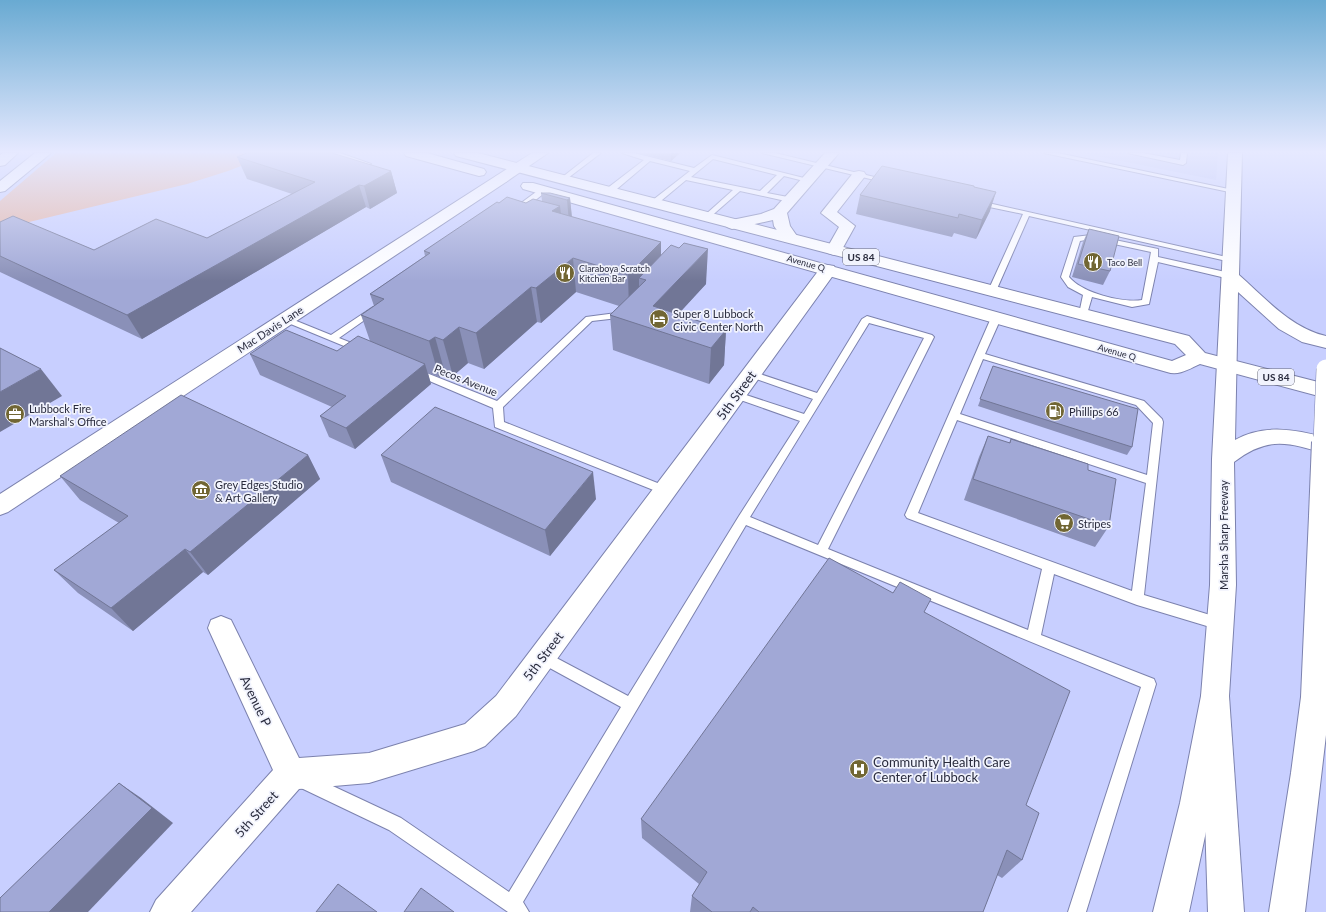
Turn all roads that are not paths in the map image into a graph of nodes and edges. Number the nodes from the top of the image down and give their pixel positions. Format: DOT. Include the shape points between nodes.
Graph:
graph roads {
  1 [pos="475,196"];
  2 [pos="535,196"];
  3 [pos="566,196"];
  4 [pos="623,196"];
  5 [pos="663,196"];
  6 [pos="731,196"];
  7 [pos="769,196"];
  8 [pos="794,196"];
  9 [pos="843,196"];
  10 [pos="1234,196"];
  11 [pos="790,200"];
  12 [pos="971,200"];
  13 [pos="653,203"];
  14 [pos="779,212"];
  15 [pos="1026,213"];
  16 [pos="526,217"];
  17 [pos="708,217"];
  18 [pos="732,224"];
  19 [pos="791,239"];
  20 [pos="1154,255"];
  21 [pos="831,260"];
  22 [pos="1231,268"];
  23 [pos="992,291"];
  24 [pos="1088,294"];
  25 [pos="378,306"];
  26 [pos="631,314"];
  27 [pos="1083,314"];
  28 [pos="996,318"];
  29 [pos="286,320"];
  30 [pos="332,338"];
  31 [pos="1326,342"];
  32 [pos="368,353"];
  33 [pos="979,356"];
  34 [pos="1198,357"];
  35 [pos="1227,364"];
  36 [pos="404,367"];
  37 [pos="1326,369"];
  38 [pos="752,374"];
  39 [pos="1326,391"];
  40 [pos="736,395"];
  41 [pos="820,397"];
  42 [pos="498,406"];
  43 [pos="953,416"];
  44 [pos="806,419"];
  45 [pos="1326,446"];
  46 [pos="1223,459"];
  47 [pos="1152,481"];
  48 [pos="666,492"];
  49 [pos="0,506"];
  50 [pos="743,519"];
  51 [pos="822,551"];
  52 [pos="1049,568"];
  53 [pos="1137,599"];
  54 [pos="1220,624"];
  55 [pos="221,628"];
  56 [pos="1033,638"];
  57 [pos="542,657"];
  58 [pos="1215,696"];
  59 [pos="632,705"];
  60 [pos="291,774"];
  61 [pos="516,908"];
  62 [pos="168,912"];
  63 [pos="1077,912"];
  64 [pos="1171,912"];
  65 [pos="1226,912"];
  66 [pos="1287,912"];
  1 -- 29 [label="main road, Mac Davis Lane"];
  2 -- 16 [label="lane" via="510,214"];
  3 -- 21 [label="main road, Avenue Q / US 84"];
  4 -- 13 [label="main road, Avenue Q / US 84"];
  5 -- 13 [label="lane"];
  6 -- 17 [label="lane"];
  7 -- 11 [label="lane"];
  8 -- 11 [label="main road"];
  9 -- 21 [label="main road, 5th Street" via="829,213 847,226"];
  10 -- 22 [label="main road, Marsha Sharp Freeway"];
  11 -- 14 [label="main road"];
  12 -- 15 [label="lane"];
  13 -- 17 [label="main road, Avenue Q / US 84"];
  14 -- 18 [label="main road" via="765,218"];
  14 -- 19 [label="main road" via="782,226"];
  15 -- 22 [label="lane"];
  15 -- 23 [label="lane"];
  17 -- 18 [label="main road, Avenue Q / US 84"];
  18 -- 19 [label="main road, Avenue Q / US 84"];
  19 -- 21 [label="main road, Avenue Q / US 84"];
  20 -- 22 [label="lane"];
  20 -- 24 [label="lane" via="1146,302 1132,304"];
  20 -- 24 [label="lane" via="1091,237 1077,239 1065,277 1071,285"];
  21 -- 23 [label="main road, Avenue Q / US 84"];
  21 -- 28 [label="main road, Avenue Q / US 84"];
  21 -- 38 [label="main road, 5th Street"];
  22 -- 31 [label="main road" via="1285,326 1309,338"];
  22 -- 35 [label="main road, Marsha Sharp Freeway"];
  23 -- 27 [label="main road, Avenue Q / US 84"];
  24 -- 27 [label="lane"];
  25 -- 30 [label="lane"];
  26 -- 42 [label="lane" via="588,319"];
  27 -- 34 [label="main road, Avenue Q / US 84" via="1182,340"];
  28 -- 33 [label="lane"];
  28 -- 34 [label="main road, Avenue Q / US 84" via="1174,368"];
  29 -- 30 [label="lane"];
  29 -- 49 [label="main road, Mac Davis Lane"];
  30 -- 32 [label="lane"];
  33 -- 43 [label="lane"];
  33 -- 47 [label="lane" via="1140,403 1158,422"];
  34 -- 35 [label="main road, US 84"];
  35 -- 39 [label="main road, US 84"];
  35 -- 46 [label="main road, Marsha Sharp Freeway"];
  36 -- 42 [label="lane, Pecos Avenue"];
  37 -- 66 [label="main road, bridge" via="1315,697"];
  38 -- 40 [label="main road, 5th Street"];
  38 -- 41 [label="lane"];
  40 -- 44 [label="lane"];
  40 -- 48 [label="main road, 5th Street"];
  41 -- 44 [label="lane"];
  41 -- 51 [label="lane" via="867,319 929,337"];
  42 -- 48 [label="lane, Pecos Avenue" via="499,424"];
  43 -- 47 [label="lane"];
  43 -- 52 [label="lane" via="911,515"];
  44 -- 50 [label="lane"];
  45 -- 46 [label="main road" via="1298,437 1268,436 1246,443"];
  46 -- 54 [label="main road, Marsha Sharp Freeway" via="1224,585"];
  47 -- 53 [label="lane"];
  48 -- 57 [label="main road, 5th Street"];
  50 -- 51 [label="lane"];
  50 -- 59 [label="lane"];
  51 -- 56 [label="lane"];
  52 -- 53 [label="lane"];
  52 -- 56 [label="lane"];
  53 -- 54 [label="lane"];
  54 -- 58 [label="main road, Marsha Sharp Freeway"];
  55 -- 60 [label="main road, Avenue P"];
  56 -- 63 [label="lane" via="1149,684"];
  57 -- 59 [label="lane"];
  57 -- 60 [label="main road, 5th Street" via="506,706 474,736 369,768"];
  58 -- 64 [label="main road, Marsha Sharp Freeway" via="1196,803"];
  58 -- 65 [label="main road"];
  59 -- 61 [label="lane"];
  60 -- 61 [label="lane" via="396,824"];
  60 -- 62 [label="main road, 5th Street"];
}
